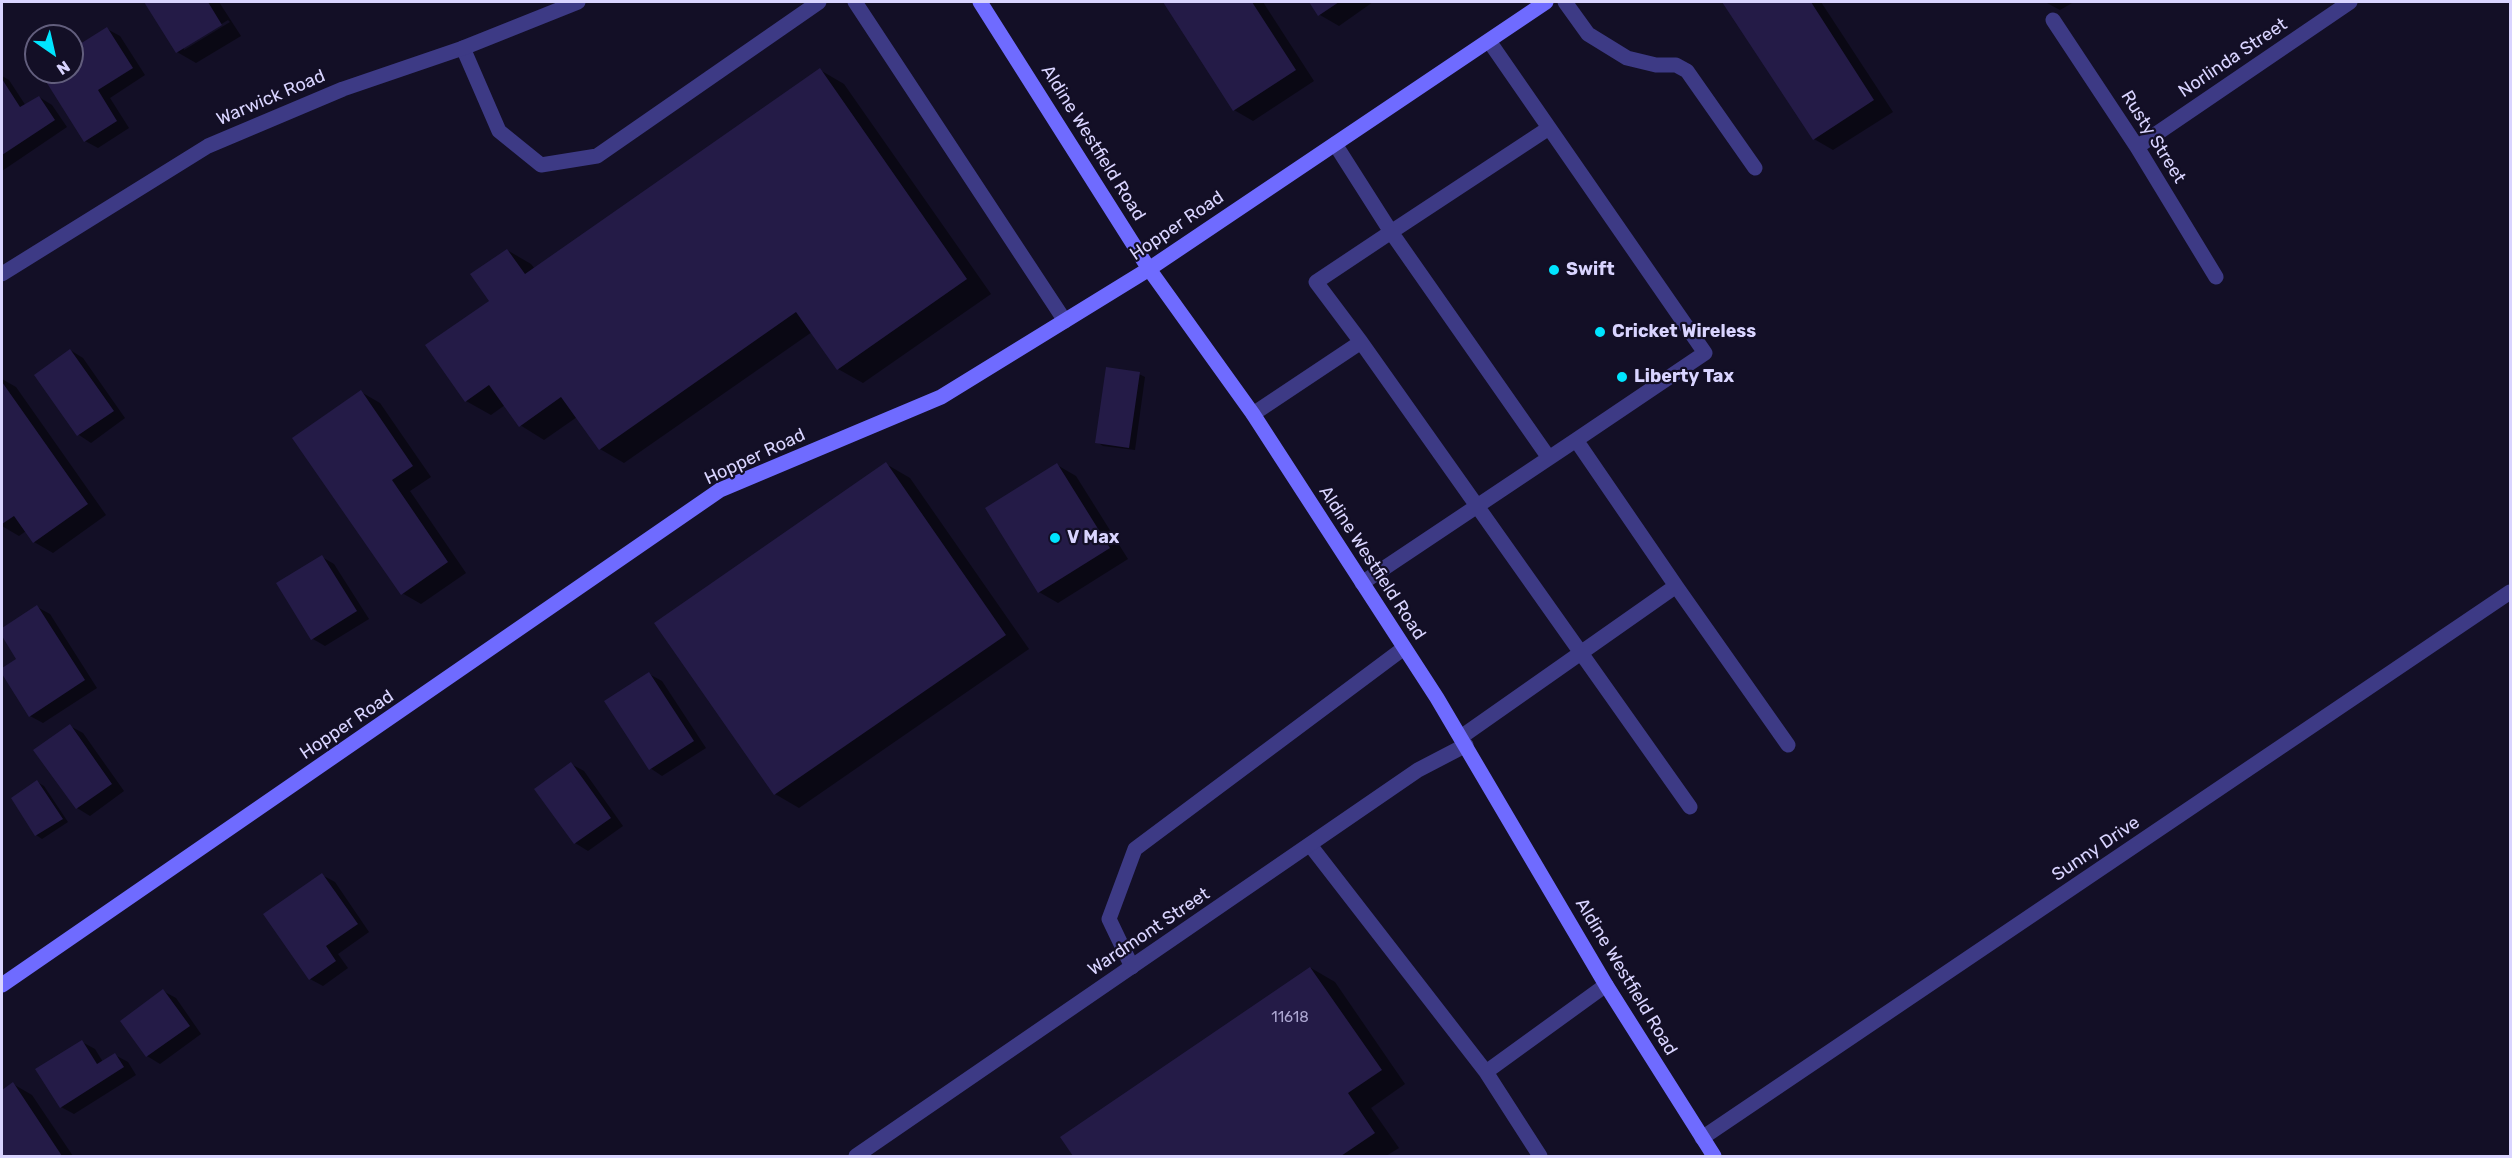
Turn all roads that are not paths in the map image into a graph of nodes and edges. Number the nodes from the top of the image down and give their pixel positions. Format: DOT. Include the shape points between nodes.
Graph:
graph roads {
  1 [pos="578,2"];
  2 [pos="819,2"];
  3 [pos="855,2"];
  4 [pos="980,2"];
  5 [pos="1546,2"];
  6 [pos="1566,2"];
  7 [pos="2350,2"];
  8 [pos="2053,20"];
  9 [pos="1488,41"];
  10 [pos="463,48"];
  11 [pos="1549,128"];
  12 [pos="1335,144"];
  13 [pos="2138,147"];
  14 [pos="1755,168"];
  15 [pos="1391,232"];
  16 [pos="1149,269"];
  17 [pos="2,274"];
  18 [pos="2216,277"];
  19 [pos="1065,321"];
  20 [pos="1362,342"];
  21 [pos="1253,414"];
  22 [pos="1576,440"];
  23 [pos="1549,458"];
  24 [pos="1476,507"];
  25 [pos="1362,583"];
  26 [pos="1676,586"];
  27 [pos="2511,592"];
  28 [pos="1404,648"];
  29 [pos="1580,651"];
  30 [pos="1463,741"];
  31 [pos="1788,745"];
  32 [pos="1690,807"];
  33 [pos="1310,846"];
  34 [pos="1132,967"];
  35 [pos="2,985"];
  36 [pos="1606,985"];
  37 [pos="1486,1072"];
  38 [pos="1702,1138"];
  39 [pos="856,1156"];
  40 [pos="1540,1156"];
  41 [pos="1714,1156"];
  1 -- 10 [label="street, Warwick Road"];
  2 -- 10 [label="street" via="597,156 541,165 499,131"];
  3 -- 19 [label="street"];
  4 -- 16 [label="main road, Aldine Westfield Road"];
  5 -- 9 [label="main road, Hopper Road"];
  6 -- 14 [label="street" via="1588,34 1627,58 1676,65 1687,71"];
  7 -- 13 [label="street, Norlinda Street"];
  8 -- 13 [label="street, Rusty Street"];
  9 -- 11 [label="street"];
  9 -- 12 [label="main road, Hopper Road"];
  10 -- 17 [label="street, Warwick Road" via="343,89 208,146"];
  11 -- 15 [label="street"];
  11 -- 22 [label="street" via="1705,353"];
  12 -- 15 [label="street"];
  12 -- 16 [label="main road, Hopper Road"];
  13 -- 18 [label="street, Rusty Street"];
  15 -- 20 [label="street" via="1316,282"];
  15 -- 23 [label="street"];
  16 -- 19 [label="main road, Hopper Road"];
  16 -- 21 [label="main road, Aldine Westfield Road"];
  19 -- 35 [label="main road, Hopper Road" via="941,397 720,490"];
  20 -- 21 [label="street"];
  20 -- 24 [label="street"];
  21 -- 25 [label="main road, Aldine Westfield Road"];
  22 -- 23 [label="street"];
  22 -- 26 [label="street"];
  23 -- 24 [label="street"];
  24 -- 25 [label="street"];
  24 -- 29 [label="street"];
  25 -- 28 [label="main road, Aldine Westfield Road"];
  26 -- 29 [label="street, Wardmont Street"];
  26 -- 31 [label="street"];
  27 -- 38 [label="street, Sunny Drive"];
  28 -- 30 [label="main road, Aldine Westfield Road"];
  28 -- 34 [label="street" via="1135,849 1109,919"];
  29 -- 30 [label="street, Wardmont Street"];
  29 -- 32 [label="street"];
  30 -- 33 [label="street, Wardmont Street"];
  30 -- 36 [label="main road, Aldine Westfield Road"];
  33 -- 34 [label="street, Wardmont Street"];
  33 -- 37 [label="street"];
  34 -- 39 [label="street, Wardmont Street"];
  36 -- 37 [label="street"];
  36 -- 38 [label="main road, Aldine Westfield Road"];
  37 -- 40 [label="street"];
  38 -- 41 [label="main road, Aldine Westfield Road"];
}
